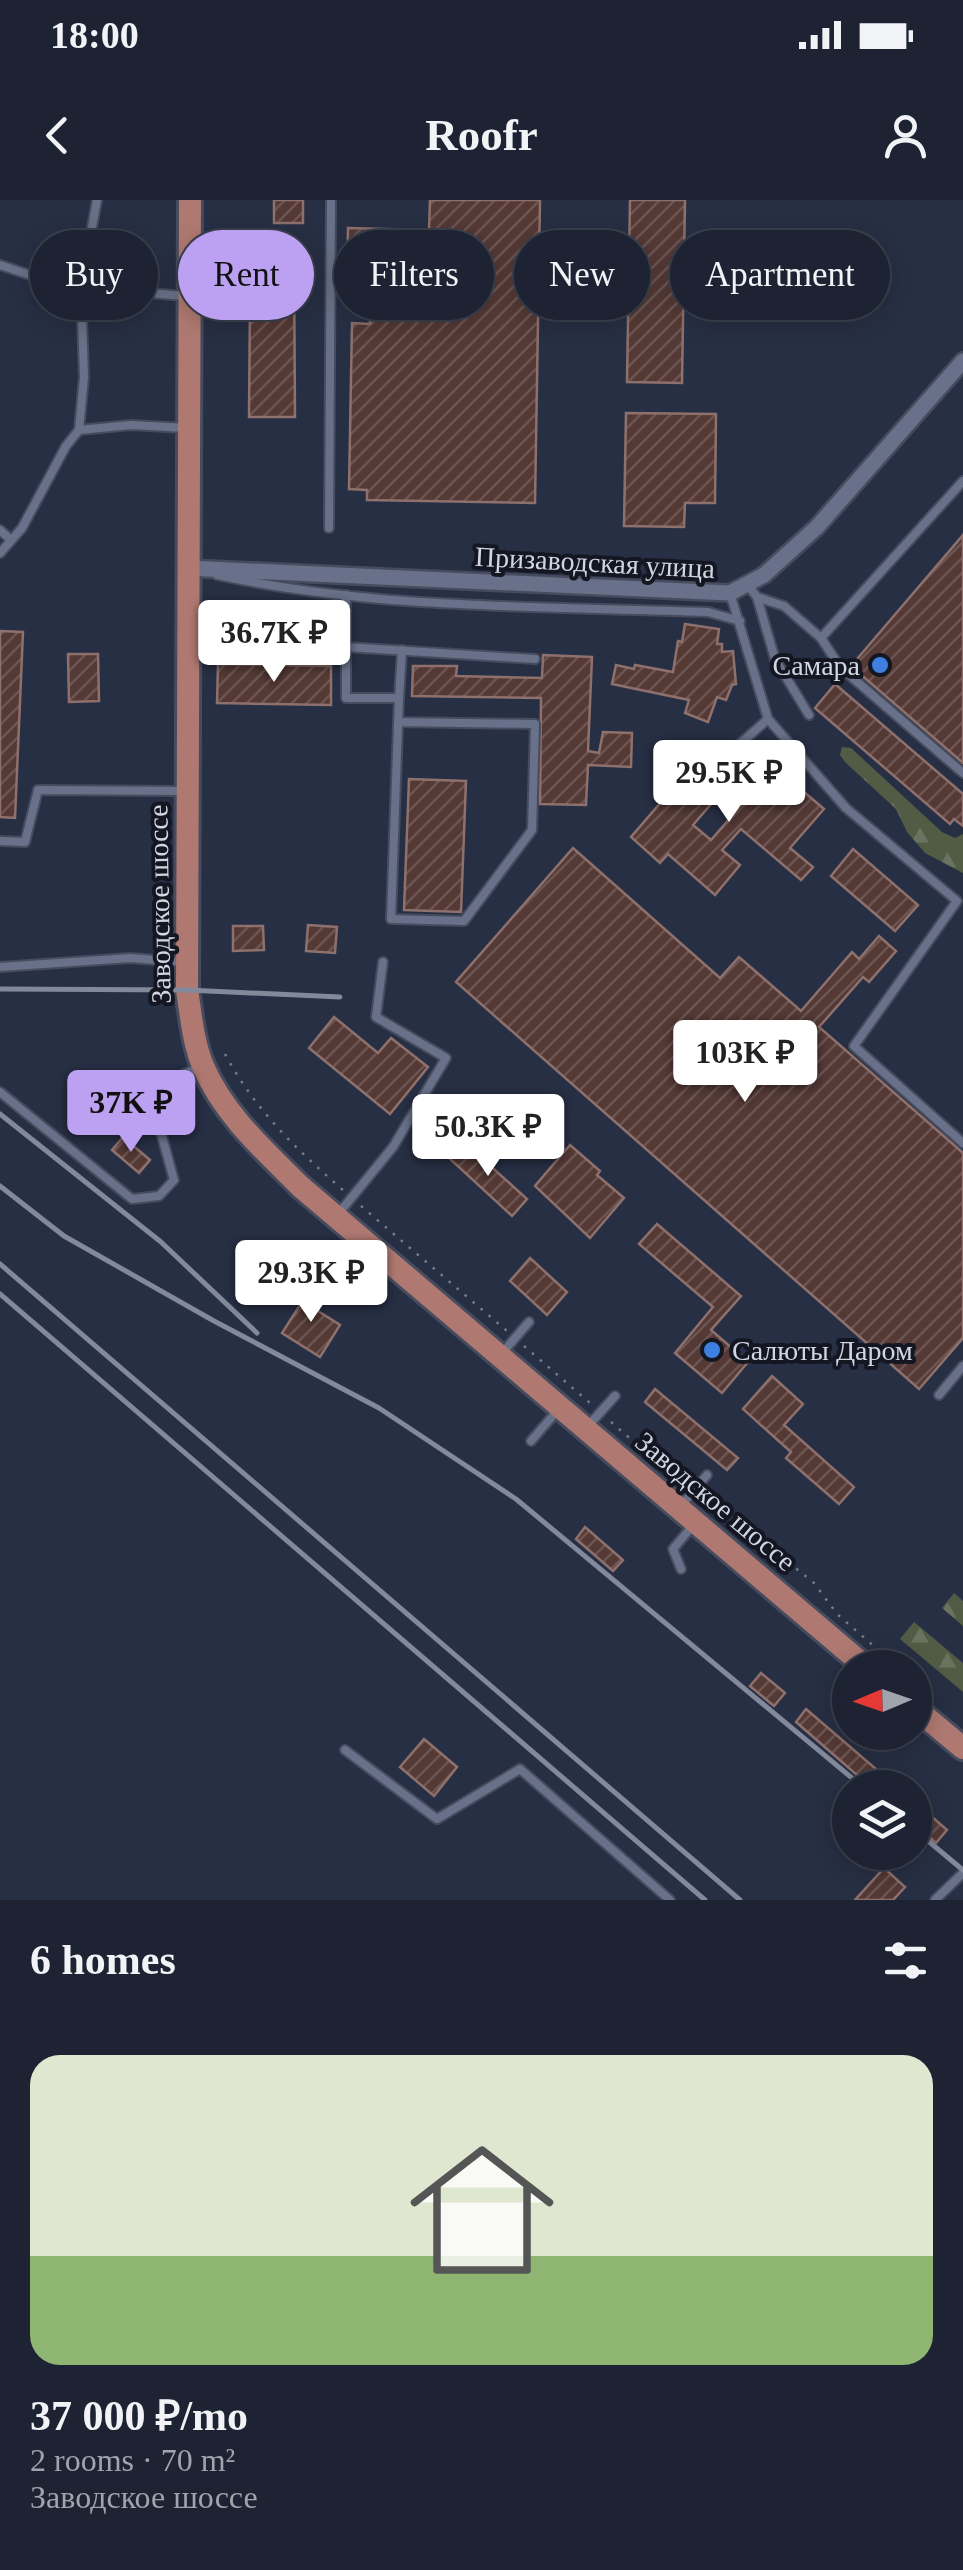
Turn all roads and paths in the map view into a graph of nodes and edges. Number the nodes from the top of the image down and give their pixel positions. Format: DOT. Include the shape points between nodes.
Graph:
graph roads {
  1 [pos="98,200"];
  2 [pos="190,200"];
  3 [pos="331,200"];
  4 [pos="92,230"];
  5 [pos="189,230"];
  6 [pos="0,264"];
  7 [pos="30,275"];
  8 [pos="82,320"];
  9 [pos="188,320"];
  10 [pos="963,361"];
  11 [pos="186,428"];
  12 [pos="79,430"];
  13 [pos="963,481"];
  14 [pos="329,528"];
  15 [pos="0,530"];
  16 [pos="11,540"];
  17 [pos="0,552"];
  18 [pos="186,568"];
  19 [pos="752,591"];
  20 [pos="730,593"];
  21 [pos="346,594"];
  22 [pos="740,621"];
  23 [pos="821,638"];
  24 [pos="346,647"];
  25 [pos="402,650"];
  26 [pos="535,658"];
  27 [pos="399,698"];
  28 [pos="808,715"];
  29 [pos="768,719"];
  30 [pos="398,722"];
  31 [pos="714,766"];
  32 [pos="963,773"];
  33 [pos="186,791"];
  34 [pos="0,841"];
  35 [pos="383,962"];
  36 [pos="187,963"];
  37 [pos="0,967"];
  38 [pos="224,1054"];
  39 [pos="203,1066"];
  40 [pos="0,1092"];
  41 [pos="963,1144"];
  42 [pos="352,1198"];
  43 [pos="336,1216"];
  44 [pos="529,1322"];
  45 [pos="507,1347"];
  46 [pos="963,1366"];
  47 [pos="939,1394"];
  48 [pos="615,1396"];
  49 [pos="560,1407"];
  50 [pos="593,1421"];
  51 [pos="531,1442"];
  52 [pos="707,1476"];
  53 [pos="689,1508"];
  54 [pos="741,1535"];
  55 [pos="680,1569"];
  56 [pos="847,1650"];
  57 [pos="878,1650"];
  58 [pos="932,1722"];
  59 [pos="963,1748"];
  60 [pos="345,1750"];
  61 [pos="963,1873"];
  62 [pos="670,1900"];
  63 [pos="935,1900"];
  1 -- 4 [label="lane"];
  2 -- 5 [label="main road, Заводское шоссе"];
  3 -- 14 [label="lane"];
  6 -- 7 [label="lane"];
  8 -- 12 [label="lane"];
  9 -- 11 [label="main road, Заводское шоссе"];
  10 -- 19 [label="street, Призаводская улица"];
  11 -- 12 [label="lane"];
  11 -- 18 [label="main road, Заводское шоссе"];
  12 -- 16 [label="lane"];
  13 -- 23 [label="lane"];
  15 -- 16 [label="lane"];
  16 -- 17 [label="lane"];
  18 -- 20 [label="street, Призаводская улица"];
  18 -- 21 [label="lane" via="280,589"];
  18 -- 33 [label="main road, Заводское шоссе"];
  19 -- 20 [label="street, Призаводская улица"];
  19 -- 23 [label="lane" via="784,606"];
  19 -- 28 [label="lane" via="775,658"];
  20 -- 22 [label="lane"];
  21 -- 22 [label="lane" via="708,612"];
  21 -- 24 [label="lane"];
  22 -- 29 [label="lane"];
  23 -- 32 [label="lane" via="840,667"];
  24 -- 25 [label="lane"];
  24 -- 27 [label="lane" via="346,698"];
  25 -- 26 [label="lane"];
  25 -- 27 [label="lane"];
  27 -- 30 [label="lane"];
  29 -- 31 [label="lane"];
  29 -- 41 [label="lane" via="846,808 957,902 854,1046"];
  30 -- 30 [label="lane" via="534,724 532,830 464,921 392,920"];
  33 -- 34 [label="lane" via="38,790 25,842"];
  33 -- 36 [label="main road, Заводское шоссе"];
  35 -- 42 [label="lane" via="376,1017 446,1058 393,1147"];
  36 -- 37 [label="lane" via="130,958"];
  36 -- 39 [label="main road, Заводское шоссе"];
  38 -- 42 [label="path" via="270,1122"];
  39 -- 40 [label="lane" via="157,1085 158,1122 174,1180 159,1196 132,1199"];
  39 -- 43 [label="main road, Заводское шоссе" via="250,1137"];
  42 -- 43 [label="lane"];
  42 -- 45 [label="path"];
  43 -- 45 [label="main road, Заводское шоссе"];
  44 -- 45 [label="lane"];
  45 -- 49 [label="main road, Заводское шоссе"];
  45 -- 50 [label="path"];
  46 -- 47 [label="lane"];
  48 -- 50 [label="lane"];
  49 -- 50 [label="main road, Заводское шоссе"];
  49 -- 51 [label="lane"];
  50 -- 53 [label="main road, Заводское шоссе"];
  50 -- 53 [label="path"];
  52 -- 53 [label="lane"];
  53 -- 55 [label="lane" via="672,1549"];
  53 -- 56 [label="main road, Заводское шоссе"];
  54 -- 57 [label="path" via="772,1549 814,1583"];
  58 -- 59 [label="main road"];
  60 -- 62 [label="lane" via="437,1819 520,1769"];
  61 -- 63 [label="lane"];
}
